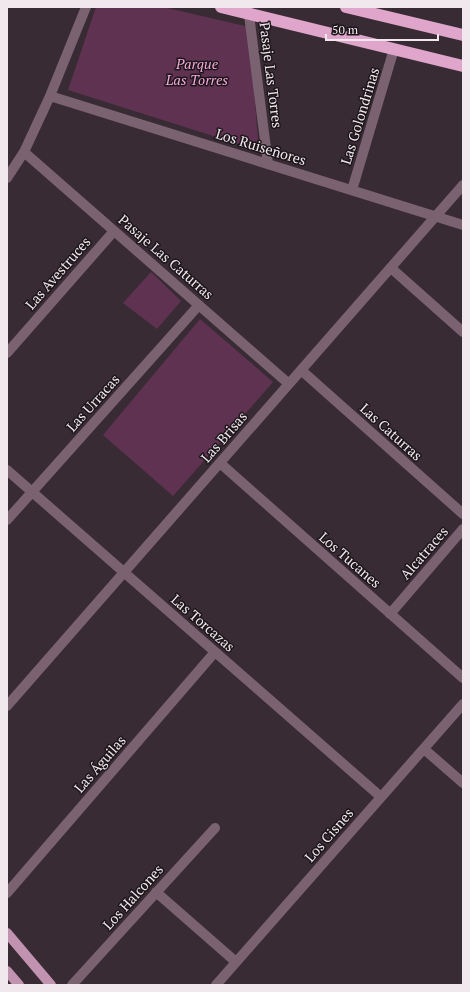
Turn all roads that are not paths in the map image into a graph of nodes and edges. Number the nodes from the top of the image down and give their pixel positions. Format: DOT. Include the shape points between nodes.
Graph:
graph roads {
  1 [pos="86,7"];
  2 [pos="221,7"];
  3 [pos="346,7"];
  4 [pos="249,10"];
  5 [pos="463,36"];
  6 [pos="394,49"];
  7 [pos="463,66"];
  8 [pos="50,96"];
  9 [pos="24,152"];
  10 [pos="268,164"];
  11 [pos="7,178"];
  12 [pos="463,186"];
  13 [pos="352,190"];
  14 [pos="436,217"];
  15 [pos="463,225"];
  16 [pos="114,230"];
  17 [pos="391,268"];
  18 [pos="199,305"];
  19 [pos="463,332"];
  20 [pos="7,352"];
  21 [pos="301,370"];
  22 [pos="289,384"];
  23 [pos="220,464"];
  24 [pos="7,470"];
  25 [pos="32,492"];
  26 [pos="463,514"];
  27 [pos="7,520"];
  28 [pos="463,529"];
  29 [pos="124,572"];
  30 [pos="390,614"];
  31 [pos="215,652"];
  32 [pos="463,678"];
  33 [pos="463,704"];
  34 [pos="7,706"];
  35 [pos="424,749"];
  36 [pos="463,783"];
  37 [pos="381,798"];
  38 [pos="215,828"];
  39 [pos="156,892"];
  40 [pos="7,893"];
  41 [pos="7,933"];
  42 [pos="236,962"];
  43 [pos="7,971"];
  44 [pos="19,985"];
  45 [pos="51,985"];
  46 [pos="72,985"];
  47 [pos="216,985"];
  1 -- 8 [label="street"];
  2 -- 4 [label="highway"];
  3 -- 5 [label="highway"];
  4 -- 6 [label="highway"];
  4 -- 10 [label="street, Pasaje Las Torres"];
  6 -- 7 [label="highway"];
  6 -- 13 [label="street, Las Golondrinas"];
  8 -- 9 [label="street"];
  8 -- 10 [label="street, Los Ruiseñores"];
  9 -- 11 [label="street"];
  9 -- 16 [label="street, Pasaje Las Caturras"];
  10 -- 13 [label="street, Los Ruiseñores"];
  12 -- 14 [label="street, Las Brisas"];
  13 -- 14 [label="street, Los Ruiseñores"];
  14 -- 15 [label="street, Los Ruiseñores"];
  14 -- 17 [label="street, Las Brisas"];
  16 -- 18 [label="street, Pasaje Las Caturras"];
  16 -- 20 [label="street, Las Avestruces"];
  17 -- 19 [label="street"];
  17 -- 21 [label="street, Las Brisas"];
  18 -- 22 [label="street, Pasaje Las Caturras"];
  18 -- 25 [label="street, Las Urracas"];
  21 -- 22 [label="street, Las Brisas"];
  21 -- 26 [label="street, Las Caturras"];
  22 -- 23 [label="street, Las Brisas"];
  23 -- 29 [label="street, Las Brisas"];
  23 -- 30 [label="street, Los Tucanes"];
  24 -- 25 [label="street, Las Torcazas"];
  25 -- 27 [label="street, Las Urracas"];
  25 -- 29 [label="street, Las Torcazas"];
  28 -- 30 [label="street, Alcatraces"];
  29 -- 31 [label="street, Las Torcazas"];
  29 -- 34 [label="street, Las Brisas"];
  30 -- 32 [label="street, Los Tucanes"];
  31 -- 37 [label="street, Las Torcazas"];
  31 -- 40 [label="street, Las Águilas"];
  33 -- 35 [label="street, Los Cisnes"];
  35 -- 36 [label="street"];
  35 -- 37 [label="street, Los Cisnes"];
  37 -- 42 [label="street, Los Cisnes"];
  38 -- 39 [label="street, Los Halcones"];
  39 -- 42 [label="street"];
  39 -- 46 [label="street, Los Halcones"];
  41 -- 45 [label="main road"];
  42 -- 47 [label="street, Los Cisnes"];
  43 -- 44 [label="main road"];
}
